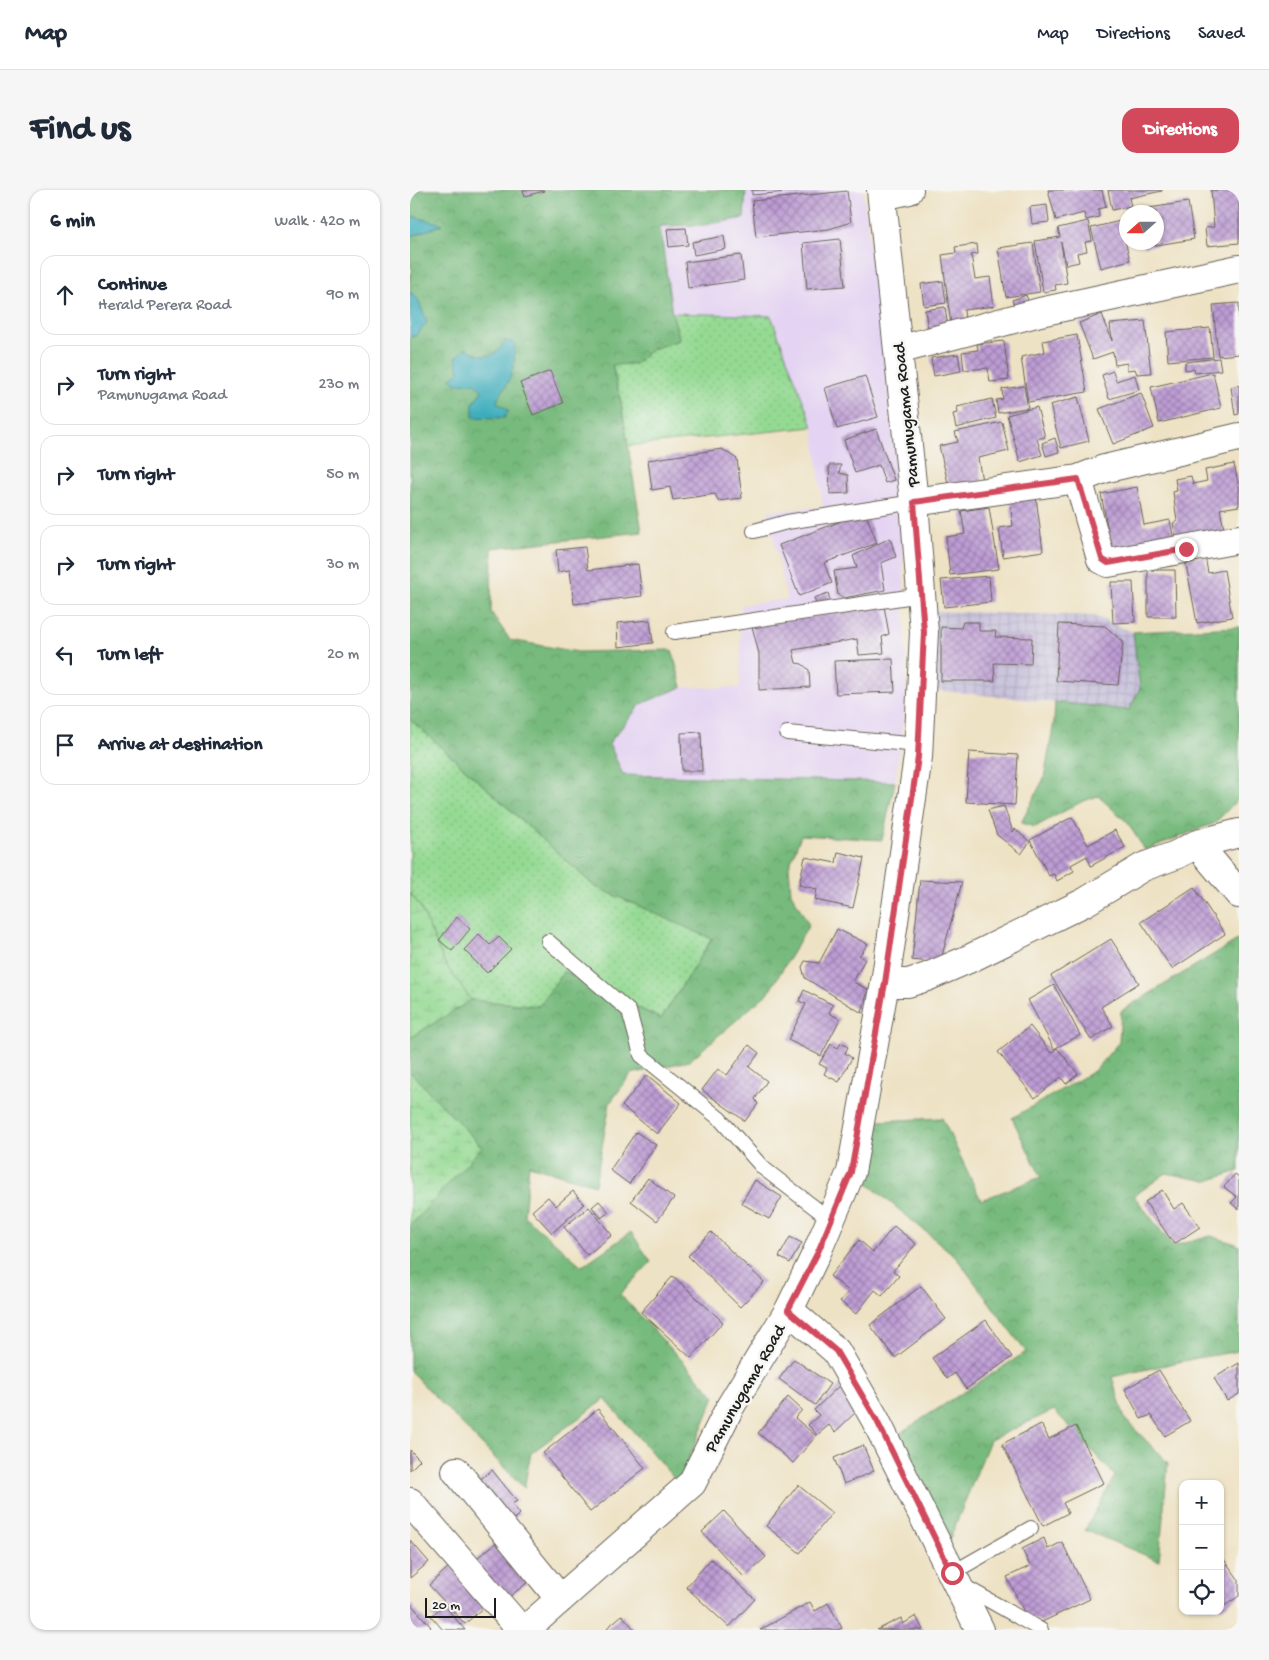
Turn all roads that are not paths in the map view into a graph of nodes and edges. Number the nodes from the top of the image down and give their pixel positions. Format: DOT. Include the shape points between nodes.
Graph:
graph roads {
  1 [pos="909,190"];
  2 [pos="882,193"];
  3 [pos="1239,269"];
  4 [pos="898,350"];
  5 [pos="1239,437"];
  6 [pos="1078,479"];
  7 [pos="914,502"];
  8 [pos="754,531"];
  9 [pos="1239,539"];
  10 [pos="921,595"];
  11 [pos="674,632"];
  12 [pos="787,733"];
  13 [pos="919,745"];
  14 [pos="1239,833"];
  15 [pos="1197,844"];
  16 [pos="1239,894"];
  17 [pos="548,941"];
  18 [pos="885,983"];
  19 [pos="831,1220"];
  20 [pos="788,1310"];
  21 [pos="456,1471"];
  22 [pos="410,1502"];
  23 [pos="1031,1528"];
  24 [pos="955,1577"];
  25 [pos="560,1599"];
  26 [pos="529,1628"];
  27 [pos="980,1630"];
  28 [pos="1041,1630"];
  1 -- 2 [label="street"];
  2 -- 4 [label="street, Pamunugama Road"];
  3 -- 4 [label="street" via="1040,312"];
  4 -- 7 [label="street, Pamunugama Road"];
  5 -- 6 [label="street" via="1104,469"];
  6 -- 7 [label="street"];
  6 -- 9 [label="street" via="1102,559 1108,563"];
  7 -- 8 [label="lane" via="787,522"];
  7 -- 10 [label="street, Pamunugama Road"];
  10 -- 11 [label="lane"];
  10 -- 13 [label="street, Pamunugama Road" via="924,632"];
  12 -- 13 [label="lane"];
  13 -- 18 [label="street, Pamunugama Road"];
  14 -- 15 [label="street"];
  15 -- 16 [label="street"];
  15 -- 18 [label="street" via="1143,867 1085,902 970,958 908,983"];
  17 -- 19 [label="lane" via="629,1012 641,1055 720,1119 763,1168"];
  18 -- 19 [label="street, Pamunugama Road" via="851,1172"];
  19 -- 20 [label="street, Pamunugama Road"];
  20 -- 24 [label="street" via="836,1351 876,1419"];
  20 -- 25 [label="street, Pamunugama Road" via="730,1407 692,1483"];
  21 -- 25 [label="street"];
  22 -- 26 [label="street"];
  23 -- 24 [label="lane"];
  24 -- 27 [label="street"];
  24 -- 28 [label="lane"];
  25 -- 26 [label="street, Pamunugama Road"];
}
